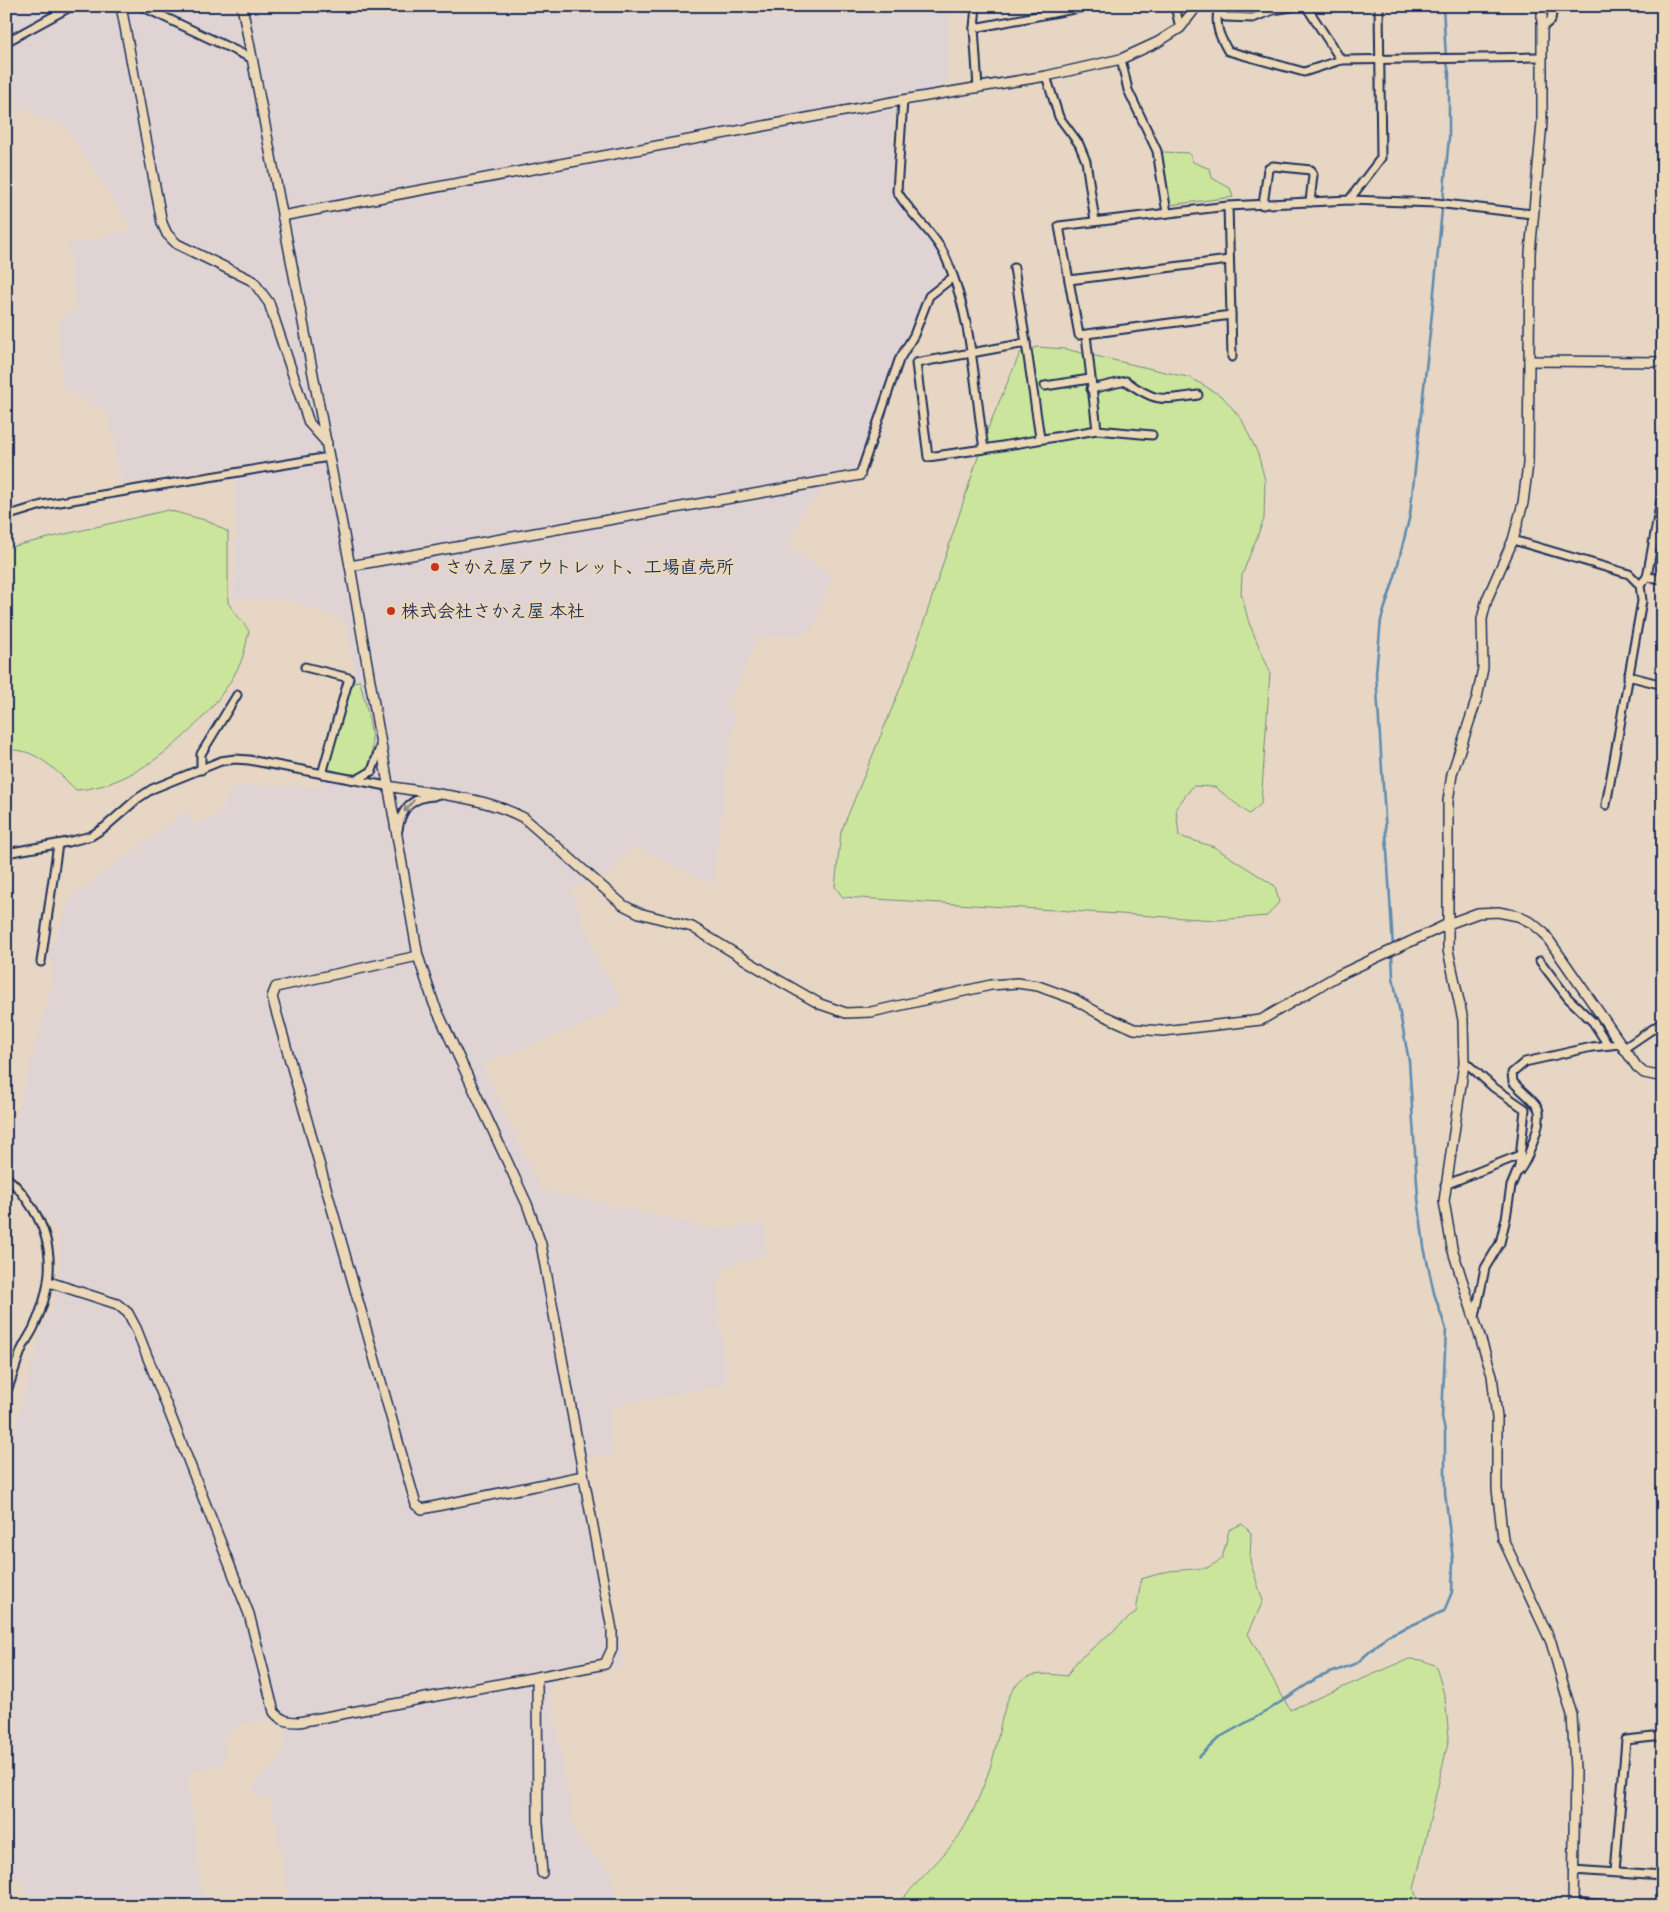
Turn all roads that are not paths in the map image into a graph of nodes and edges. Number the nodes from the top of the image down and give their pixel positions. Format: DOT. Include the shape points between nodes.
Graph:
graph roads {
  1 [pos="72,6"];
  2 [pos="122,6"];
  3 [pos="141,6"];
  4 [pos="242,6"];
  5 [pos="976,6"];
  6 [pos="1090,6"];
  7 [pos="1175,6"];
  8 [pos="1197,6"];
  9 [pos="1297,6"];
  10 [pos="1306,6"];
  11 [pos="1379,6"];
  12 [pos="1542,6"];
  13 [pos="1554,6"];
  14 [pos="1218,9"];
  15 [pos="974,28"];
  16 [pos="1180,28"];
  17 [pos="1542,28"];
  18 [pos="6,42"];
  19 [pos="1541,57"];
  20 [pos="252,58"];
  21 [pos="1121,59"];
  22 [pos="1381,59"];
  23 [pos="1341,60"];
  24 [pos="1046,76"];
  25 [pos="978,88"];
  26 [pos="904,100"];
  27 [pos="1349,200"];
  28 [pos="1310,202"];
  29 [pos="1263,204"];
  30 [pos="1228,206"];
  31 [pos="1167,213"];
  32 [pos="1532,214"];
  33 [pos="282,216"];
  34 [pos="1095,221"];
  35 [pos="1229,260"];
  36 [pos="1014,268"];
  37 [pos="952,278"];
  38 [pos="1069,280"];
  39 [pos="1231,315"];
  40 [pos="1086,335"];
  41 [pos="1026,343"];
  42 [pos="970,353"];
  43 [pos="1232,357"];
  44 [pos="1529,361"];
  45 [pos="1663,362"];
  46 [pos="1090,379"];
  47 [pos="1045,386"];
  48 [pos="1091,389"];
  49 [pos="1198,395"];
  50 [pos="1097,430"];
  51 [pos="1152,435"];
  52 [pos="1040,438"];
  53 [pos="327,444"];
  54 [pos="984,449"];
  55 [pos="330,457"];
  56 [pos="860,475"];
  57 [pos="1663,489"];
  58 [pos="6,516"];
  59 [pos="1513,540"];
  60 [pos="350,566"];
  61 [pos="1647,577"];
  62 [pos="1663,579"];
  63 [pos="1640,585"];
  64 [pos="305,667"];
  65 [pos="1628,676"];
  66 [pos="1663,685"];
  67 [pos="237,695"];
  68 [pos="380,746"];
  69 [pos="201,770"];
  70 [pos="322,774"];
  71 [pos="353,780"];
  72 [pos="387,786"];
  73 [pos="442,795"];
  74 [pos="1606,805"];
  75 [pos="396,840"];
  76 [pos="58,844"];
  77 [pos="6,853"];
  78 [pos="1448,924"];
  79 [pos="418,956"];
  80 [pos="1540,961"];
  81 [pos="41,962"];
  82 [pos="1663,1022"];
  83 [pos="1608,1045"];
  84 [pos="1622,1046"];
  85 [pos="1464,1061"];
  86 [pos="1663,1077"];
  87 [pos="1520,1155"];
  88 [pos="6,1177"];
  89 [pos="1514,1178"];
  90 [pos="1445,1185"];
  91 [pos="49,1282"];
  92 [pos="1475,1317"];
  93 [pos="6,1394"];
  94 [pos="583,1476"];
  95 [pos="537,1678"];
  96 [pos="1663,1736"];
  97 [pos="1573,1870"];
  98 [pos="1615,1872"];
  99 [pos="542,1873"];
  100 [pos="1663,1876"];
  101 [pos="1573,1904"];
  102 [pos="1618,1906"];
  103 [pos="1622,1906"];
  1 -- 18 [label="street"];
  2 -- 53 [label="street" via="164,228 177,244 253,281 268,303 309,423"];
  3 -- 20 [label="street"];
  4 -- 20 [label="street"];
  5 -- 15 [label="street"];
  6 -- 15 [label="street"];
  7 -- 16 [label="street"];
  8 -- 16 [label="street"];
  9 -- 14 [label="street" via="1253,18 1225,17"];
  10 -- 23 [label="street"];
  11 -- 22 [label="street"];
  12 -- 17 [label="street"];
  13 -- 17 [label="street" via="1552,20"];
  14 -- 23 [label="street" via="1219,36 1228,52 1304,72"];
  15 -- 25 [label="street"];
  16 -- 21 [label="street"];
  17 -- 19 [label="street"];
  19 -- 22 [label="street"];
  19 -- 32 [label="street" via="1542,123"];
  20 -- 33 [label="street"];
  21 -- 24 [label="street"];
  21 -- 31 [label="street" via="1128,90 1157,150"];
  22 -- 23 [label="street"];
  22 -- 27 [label="street" via="1381,158"];
  24 -- 25 [label="street"];
  24 -- 34 [label="street" via="1059,117 1079,144 1086,161"];
  25 -- 26 [label="street"];
  26 -- 33 [label="street"];
  26 -- 37 [label="street" via="897,191 942,251"];
  27 -- 28 [label="street"];
  27 -- 32 [label="street" via="1436,203"];
  28 -- 29 [label="street"];
  28 -- 29 [label="street" via="1311,170 1273,166 1268,169"];
  29 -- 30 [label="street"];
  30 -- 31 [label="street"];
  30 -- 35 [label="street"];
  31 -- 34 [label="street"];
  32 -- 44 [label="street"];
  33 -- 53 [label="street"];
  34 -- 38 [label="street" via="1059,226"];
  35 -- 38 [label="street"];
  35 -- 39 [label="street"];
  36 -- 41 [label="street"];
  37 -- 42 [label="street" via="960,294"];
  37 -- 56 [label="street" via="929,296 914,335 899,360"];
  38 -- 40 [label="street" via="1079,335"];
  39 -- 40 [label="street"];
  39 -- 43 [label="street"];
  40 -- 46 [label="street"];
  41 -- 42 [label="street"];
  41 -- 52 [label="street"];
  42 -- 54 [label="street"];
  42 -- 54 [label="street" via="916,363 928,457"];
  44 -- 45 [label="street"];
  44 -- 59 [label="street" via="1528,464 1523,503"];
  46 -- 47 [label="street"];
  46 -- 48 [label="street"];
  48 -- 49 [label="street" via="1126,381 1146,395 1162,400"];
  48 -- 50 [label="street"];
  50 -- 51 [label="street"];
  50 -- 52 [label="street"];
  52 -- 54 [label="street"];
  53 -- 55 [label="street"];
  55 -- 58 [label="street" via="42,505"];
  55 -- 60 [label="street"];
  56 -- 60 [label="street"];
  57 -- 61 [label="street"];
  59 -- 63 [label="street" via="1629,574"];
  59 -- 78 [label="street" via="1487,599 1482,619 1482,668 1477,698 1452,774 1448,801"];
  60 -- 68 [label="street"];
  61 -- 62 [label="street"];
  61 -- 63 [label="street"];
  63 -- 65 [label="street" via="1642,601"];
  64 -- 70 [label="street" via="349,678"];
  65 -- 66 [label="street"];
  65 -- 74 [label="street"];
  67 -- 69 [label="street" via="201,754"];
  68 -- 71 [label="street" via="372,771 361,779"];
  68 -- 72 [label="street"];
  69 -- 70 [label="street" via="235,759"];
  69 -- 76 [label="street" via="137,798 91,836"];
  70 -- 71 [label="street"];
  71 -- 72 [label="street"];
  72 -- 73 [label="street"];
  72 -- 75 [label="street"];
  73 -- 75 [label="street, one-way" via="423,796 411,801 400,820"];
  73 -- 78 [label="street" via="493,804 517,815 623,905 639,913 692,927 820,1004 846,1013 871,1012 991,985 1017,983 1038,986 1074,999 1134,1029 1162,1031 1261,1020 1337,976"];
  75 -- 79 [label="street"];
  76 -- 77 [label="street"];
  76 -- 81 [label="street"];
  78 -- 84 [label="street" via="1489,911 1507,913 1532,923 1544,933"];
  78 -- 85 [label="street" via="1448,950 1462,1020"];
  79 -- 94 [label="street" via="434,1004 527,1204 541,1244"];
  79 -- 94 [label="street" via="276,987 272,997 416,1505 422,1509"];
  80 -- 83 [label="street" via="1568,998 1593,1022"];
  82 -- 84 [label="street"];
  83 -- 84 [label="street"];
  83 -- 89 [label="street" via="1525,1062 1512,1073 1513,1082 1539,1113 1539,1122 1524,1164"];
  84 -- 86 [label="street" via="1644,1073"];
  85 -- 87 [label="street" via="1525,1109"];
  85 -- 90 [label="street"];
  87 -- 89 [label="street"];
  87 -- 90 [label="street"];
  88 -- 91 [label="street" via="21,1190 42,1227 48,1248"];
  89 -- 92 [label="street" via="1500,1243 1485,1268"];
  90 -- 92 [label="street" via="1447,1227"];
  91 -- 93 [label="street"];
  91 -- 95 [label="street" via="117,1304 128,1313 227,1556 248,1614 274,1712 279,1717 287,1722 299,1722"];
  92 -- 97 [label="street" via="1488,1357 1494,1390 1497,1489 1503,1538 1551,1642 1572,1715 1575,1754"];
  94 -- 95 [label="street" via="612,1630 612,1649 605,1664"];
  95 -- 99 [label="street" via="538,1822"];
  96 -- 98 [label="street" via="1626,1740"];
  97 -- 98 [label="street"];
  97 -- 101 [label="street"];
  98 -- 100 [label="street"];
  101 -- 102 [label="street"];
  102 -- 103 [label="street"];
}
